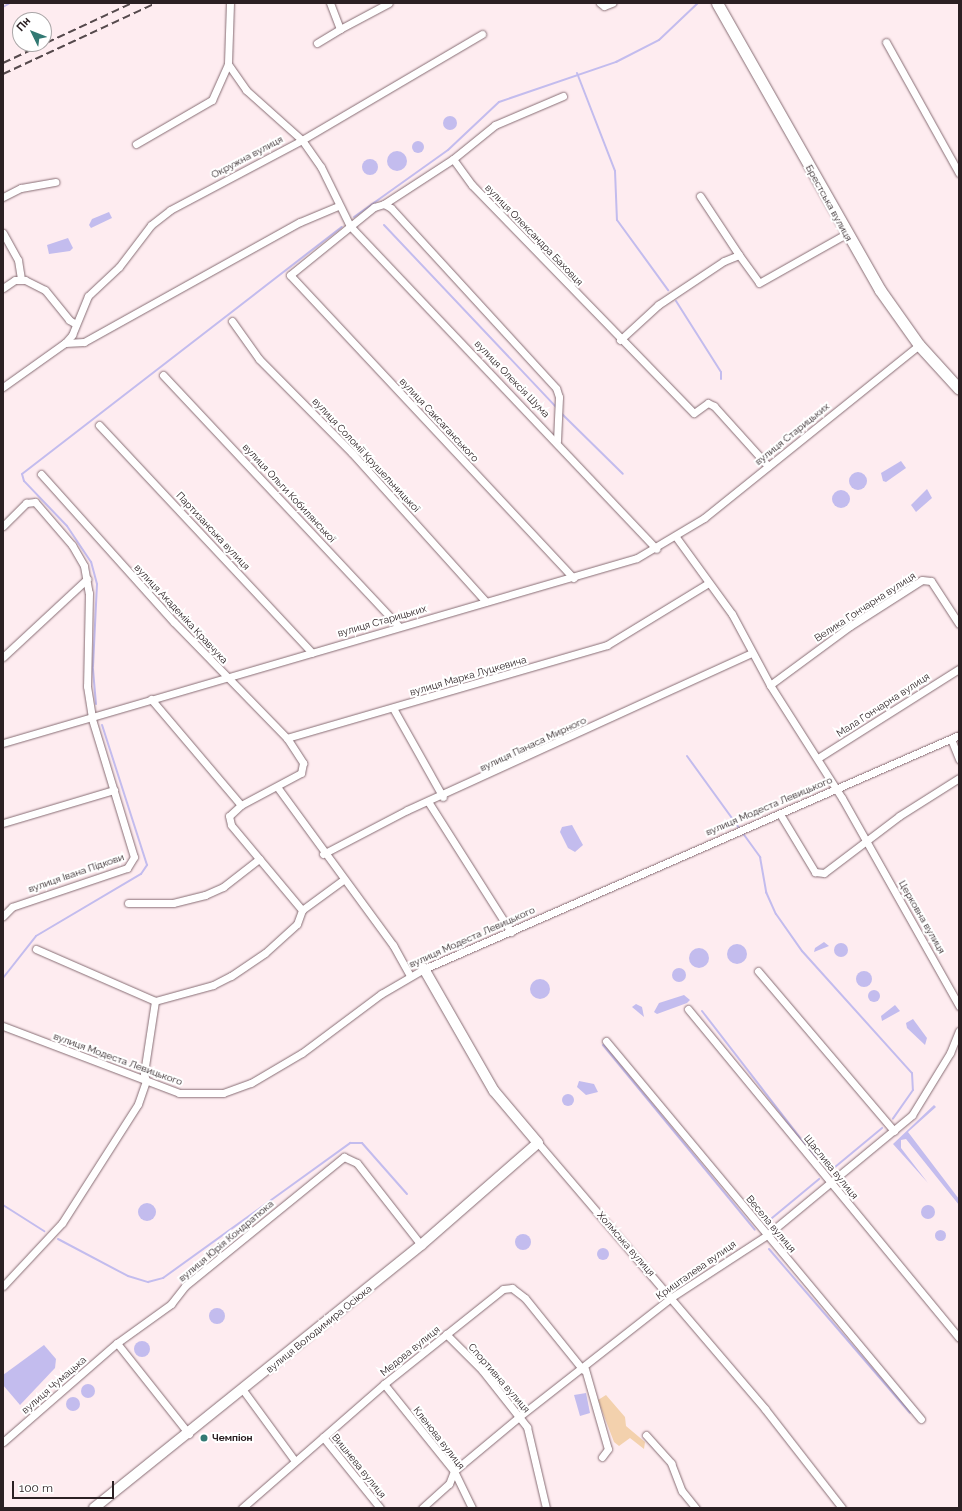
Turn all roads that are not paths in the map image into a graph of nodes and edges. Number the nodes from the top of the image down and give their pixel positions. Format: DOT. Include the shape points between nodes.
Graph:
graph roads {
  1 [pos="230,3"];
  2 [pos="330,3"];
  3 [pos="389,3"];
  4 [pos="600,3"];
  5 [pos="612,3"];
  6 [pos="717,3"];
  7 [pos="340,29"];
  8 [pos="482,34"];
  9 [pos="886,42"];
  10 [pos="317,43"];
  11 [pos="228,64"];
  12 [pos="563,96"];
  13 [pos="302,140"];
  14 [pos="136,144"];
  15 [pos="453,160"];
  16 [pos="959,173"];
  17 [pos="55,182"];
  18 [pos="700,196"];
  19 [pos="3,197"];
  20 [pos="384,204"];
  21 [pos="338,206"];
  22 [pos="350,226"];
  23 [pos="3,233"];
  24 [pos="846,234"];
  25 [pos="739,255"];
  26 [pos="21,279"];
  27 [pos="3,288"];
  28 [pos="232,322"];
  29 [pos="76,324"];
  30 [pos="620,340"];
  31 [pos="65,343"];
  32 [pos="918,345"];
  33 [pos="164,375"];
  34 [pos="3,387"];
  35 [pos="959,389"];
  36 [pos="98,425"];
  37 [pos="558,441"];
  38 [pos="768,466"];
  39 [pos="41,474"];
  40 [pos="3,526"];
  41 [pos="676,537"];
  42 [pos="656,549"];
  43 [pos="574,578"];
  44 [pos="87,579"];
  45 [pos="707,584"];
  46 [pos="486,602"];
  47 [pos="959,624"];
  48 [pos="398,625"];
  49 [pos="312,652"];
  50 [pos="752,653"];
  51 [pos="3,657"];
  52 [pos="959,669"];
  53 [pos="226,677"];
  54 [pos="770,685"];
  55 [pos="151,699"];
  56 [pos="393,708"];
  57 [pos="92,719"];
  58 [pos="959,735"];
  59 [pos="287,738"];
  60 [pos="951,739"];
  61 [pos="3,743"];
  62 [pos="818,758"];
  63 [pos="959,759"];
  64 [pos="959,778"];
  65 [pos="278,788"];
  66 [pos="837,789"];
  67 [pos="114,790"];
  68 [pos="443,797"];
  69 [pos="429,803"];
  70 [pos="241,805"];
  71 [pos="780,814"];
  72 [pos="3,824"];
  73 [pos="867,839"];
  74 [pos="323,854"];
  75 [pos="259,859"];
  76 [pos="343,880"];
  77 [pos="128,903"];
  78 [pos="302,910"];
  79 [pos="3,916"];
  80 [pos="511,932"];
  81 [pos="36,949"];
  82 [pos="424,970"];
  83 [pos="758,971"];
  84 [pos="410,976"];
  85 [pos="155,1001"];
  86 [pos="959,1006"];
  87 [pos="688,1009"];
  88 [pos="3,1026"];
  89 [pos="959,1031"];
  90 [pos="606,1041"];
  91 [pos="146,1081"];
  92 [pos="894,1131"];
  93 [pos="538,1143"];
  94 [pos="831,1184"];
  95 [pos="767,1235"];
  96 [pos="421,1245"];
  97 [pos="3,1286"];
  98 [pos="672,1297"];
  99 [pos="446,1334"];
  100 [pos="959,1338"];
  101 [pos="117,1343"];
  102 [pos="584,1369"];
  103 [pos="384,1384"];
  104 [pos="243,1390"];
  105 [pos="520,1416"];
  106 [pos="921,1419"];
  107 [pos="189,1434"];
  108 [pos="646,1435"];
  109 [pos="323,1437"];
  110 [pos="3,1442"];
  111 [pos="602,1457"];
  112 [pos="295,1460"];
  113 [pos="454,1471"];
  114 [pos="94,1508"];
  115 [pos="242,1508"];
  116 [pos="380,1508"];
  117 [pos="422,1508"];
  118 [pos="472,1508"];
  119 [pos="546,1508"];
  120 [pos="696,1508"];
  121 [pos="842,1508"];
  1 -- 11 [label="street"];
  2 -- 7 [label="street"];
  3 -- 7 [label="street"];
  4 -- 5 [label="street" via="604,6"];
  6 -- 24 [label="main road, Брестська вулиця"];
  7 -- 10 [label="street"];
  8 -- 13 [label="street, Окружна вулиця"];
  9 -- 16 [label="street"];
  11 -- 13 [label="street, вулиця Олексія Шума" via="246,90"];
  11 -- 14 [label="street" via="212,100"];
  12 -- 15 [label="street" via="495,125"];
  13 -- 21 [label="street, вулиця Олексія Шума" via="321,167"];
  13 -- 29 [label="street, Окружна вулиця" via="170,210 150,225 119,267 88,296"];
  15 -- 20 [label="street"];
  15 -- 30 [label="street, вулиця Олександра Баховця" via="472,185"];
  17 -- 19 [label="street" via="20,188"];
  18 -- 25 [label="street"];
  20 -- 22 [label="street"];
  20 -- 37 [label="street" via="556,388 559,397"];
  21 -- 22 [label="street, вулиця Олексія Шума"];
  21 -- 31 [label="street" via="300,222 84,342"];
  22 -- 37 [label="street, вулиця Олексія Шума"];
  22 -- 43 [label="street, вулиця Саксаганського" via="290,275"];
  23 -- 26 [label="street" via="18,260"];
  24 -- 25 [label="street" via="759,283"];
  24 -- 32 [label="main road, Брестська вулиця"];
  25 -- 30 [label="street" via="699,276 658,305"];
  26 -- 27 [label="street"];
  26 -- 29 [label="street" via="45,290 68,320"];
  28 -- 46 [label="street, вулиця Соломії Крушельницької" via="259,359 352,453"];
  29 -- 31 [label="street, Окружна вулиця"];
  30 -- 38 [label="street, вулиця Олександра Баховця" via="694,413 708,403 714,406"];
  31 -- 34 [label="street, Окружна вулиця"];
  32 -- 35 [label="main road, Брестська вулиця"];
  32 -- 38 [label="street, вулиця Старицьких"];
  33 -- 48 [label="street, вулиця Ольги Кобилянської"];
  36 -- 49 [label="street, Партизанська вулиця"];
  37 -- 42 [label="street, вулиця Олексія Шума"];
  38 -- 41 [label="street, вулиця Старицьких"];
  39 -- 53 [label="street, вулиця Академіка Кравчука"];
  40 -- 44 [label="street" via="31,502 41,508 72,545"];
  41 -- 42 [label="street, вулиця Старицьких"];
  41 -- 45 [label="street"];
  42 -- 43 [label="street, вулиця Старицьких" via="622,564"];
  43 -- 46 [label="street, вулиця Старицьких"];
  44 -- 51 [label="street"];
  44 -- 57 [label="street, вулиця Івана Підкови" via="86,686"];
  45 -- 50 [label="street, Церковна вулиця" via="732,614"];
  45 -- 56 [label="street, вулиця Марка Луцкевича" via="607,645"];
  46 -- 48 [label="street, вулиця Старицьких"];
  47 -- 54 [label="street, Велика Гончарна вулиця" via="931,581 922,580 850,626"];
  48 -- 49 [label="street, вулиця Старицьких"];
  49 -- 53 [label="street, вулиця Старицьких"];
  50 -- 54 [label="street, Церковна вулиця"];
  50 -- 68 [label="street, вулиця Панаса Мирного"];
  52 -- 62 [label="street, Мала Гончарна вулиця"];
  53 -- 55 [label="street, вулиця Старицьких"];
  53 -- 59 [label="street, вулиця Академіка Кравчука"];
  54 -- 62 [label="street, Церковна вулиця"];
  55 -- 57 [label="street, вулиця Старицьких"];
  55 -- 70 [label="street"];
  56 -- 59 [label="street, вулиця Марка Луцкевича"];
  56 -- 68 [label="street"];
  57 -- 61 [label="street, вулиця Старицьких"];
  57 -- 67 [label="street, вулиця Івана Підкови"];
  58 -- 60 [label="street, вулиця Модеста Левицького"];
  59 -- 65 [label="street, вулиця Академіка Кравчука" via="304,769"];
  60 -- 63 [label="street"];
  60 -- 66 [label="street, вулиця Модеста Левицького"];
  62 -- 66 [label="street, Церковна вулиця"];
  64 -- 73 [label="street"];
  65 -- 70 [label="street"];
  65 -- 74 [label="street"];
  66 -- 71 [label="street, вулиця Модеста Левицького"];
  66 -- 73 [label="street, Церковна вулиця"];
  67 -- 72 [label="street"];
  67 -- 79 [label="street, вулиця Івана Підкови" via="132,864 12,907"];
  68 -- 69 [label="street, вулиця Панаса Мирного"];
  69 -- 74 [label="street, вулиця Панаса Мирного"];
  69 -- 80 [label="street"];
  70 -- 75 [label="street" via="229,816 231,825"];
  71 -- 73 [label="street" via="819,874"];
  71 -- 80 [label="street, вулиця Модеста Левицького"];
  73 -- 86 [label="street, Церковна вулиця"];
  74 -- 76 [label="street"];
  75 -- 77 [label="street" via="224,887 205,895 173,903"];
  75 -- 78 [label="street"];
  76 -- 78 [label="street"];
  76 -- 84 [label="street" via="393,945"];
  78 -- 85 [label="street" via="297,924 265,953 231,976 213,985"];
  80 -- 82 [label="street, вулиця Модеста Левицького"];
  81 -- 85 [label="street"];
  82 -- 84 [label="street, вулиця Модеста Левицького"];
  82 -- 93 [label="street, Холмська вулиця" via="494,1091"];
  83 -- 92 [label="street"];
  84 -- 91 [label="street, вулиця Модеста Левицького" via="381,994 302,1054 251,1082 223,1093 203,1096 179,1093"];
  85 -- 91 [label="street" via="144,1073"];
  87 -- 94 [label="street, Щаслива вулиця"];
  88 -- 91 [label="street, вулиця Модеста Левицького"];
  89 -- 92 [label="street, Кришталева вулиця" via="920,1104"];
  90 -- 95 [label="street, Весела вулиця"];
  91 -- 97 [label="street" via="138,1104 111,1151 62,1224"];
  92 -- 94 [label="street, Кришталева вулиця"];
  93 -- 96 [label="street, вулиця Володимира Осіюка"];
  93 -- 98 [label="street, Холмська вулиця"];
  94 -- 95 [label="street, Кришталева вулиця"];
  94 -- 100 [label="street, Щаслива вулиця"];
  95 -- 98 [label="street, Кришталева вулиця"];
  95 -- 106 [label="street, Весела вулиця"];
  96 -- 101 [label="street, вулиця Юрія Кондратюка" via="357,1163 344,1157 185,1286 171,1304"];
  96 -- 104 [label="street, вулиця Володимира Осіюка"];
  98 -- 102 [label="street, Кришталева вулиця"];
  98 -- 121 [label="street, Холмська вулиця"];
  99 -- 102 [label="street, Медова вулиця" via="492,1296 512,1288 525,1298"];
  99 -- 103 [label="street, Медова вулиця"];
  99 -- 105 [label="street, Спортивна вулиця"];
  101 -- 107 [label="street"];
  101 -- 110 [label="street, вулиця Чумацька"];
  102 -- 105 [label="street, Кришталева вулиця"];
  102 -- 111 [label="street" via="608,1449"];
  103 -- 109 [label="street, Медова вулиця"];
  103 -- 113 [label="street, Кленова вулиця"];
  104 -- 107 [label="street, вулиця Володимира Осіюка"];
  104 -- 112 [label="street"];
  105 -- 113 [label="street, Кришталева вулиця"];
  105 -- 119 [label="street, Спортивна вулиця" via="530,1438"];
  107 -- 114 [label="street, вулиця Володимира Осіюка"];
  108 -- 120 [label="street" via="671,1463 682,1491"];
  109 -- 112 [label="street, Медова вулиця"];
  109 -- 116 [label="street, Вишнева вулиця"];
  112 -- 115 [label="street, Медова вулиця"];
  113 -- 117 [label="street, Кришталева вулиця" via="449,1484"];
  113 -- 118 [label="street, Кленова вулиця"];
}
